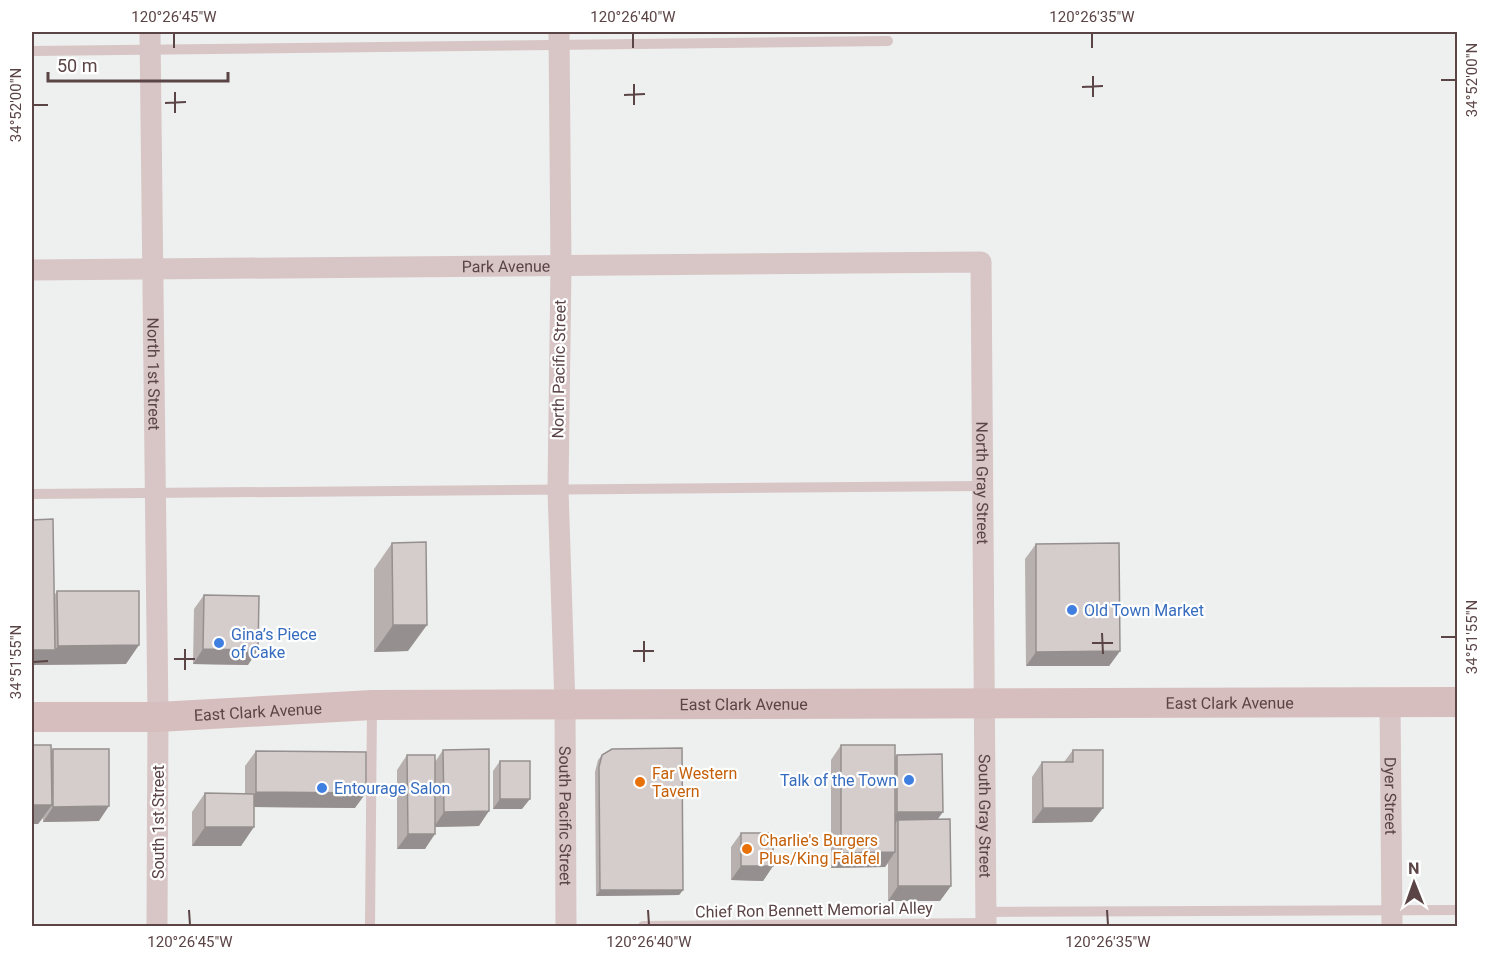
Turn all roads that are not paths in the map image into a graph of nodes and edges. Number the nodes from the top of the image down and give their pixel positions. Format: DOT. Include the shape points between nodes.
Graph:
graph roads {
  1 [pos="767,37"];
  2 [pos="559,39"];
  3 [pos="150,41"];
  4 [pos="888,41"];
  5 [pos="32,51"];
  6 [pos="981,262"];
  7 [pos="561,266"];
  8 [pos="153,269"];
  9 [pos="32,270"];
  10 [pos="982,486"];
  11 [pos="558,489"];
  12 [pos="156,493"];
  13 [pos="32,494"];
  14 [pos="1390,702"];
  15 [pos="1458,702"];
  16 [pos="984,704"];
  17 [pos="372,705"];
  18 [pos="565,706"];
  19 [pos="32,717"];
  20 [pos="158,717"];
  21 [pos="1458,910"];
  22 [pos="1392,919"];
  23 [pos="986,920"];
  24 [pos="157,927"];
  25 [pos="370,927"];
  26 [pos="566,927"];
  27 [pos="643,927"];
  1 -- 2 [label="lane"];
  1 -- 4 [label="lane"];
  2 -- 3 [label="lane"];
  2 -- 7 [label="street, North Pacific Street"];
  3 -- 5 [label="lane"];
  3 -- 8 [label="street, North 1st Street"];
  6 -- 7 [label="street, Park Avenue"];
  6 -- 10 [label="street, North Gray Street"];
  7 -- 8 [label="street, Park Avenue"];
  7 -- 11 [label="street, North Pacific Street"];
  8 -- 9 [label="street, Park Avenue"];
  8 -- 12 [label="street, North 1st Street"];
  10 -- 11 [label="lane"];
  10 -- 16 [label="street, North Gray Street"];
  11 -- 12 [label="lane"];
  11 -- 18 [label="street, North Pacific Street"];
  12 -- 13 [label="lane"];
  12 -- 20 [label="street, North 1st Street"];
  14 -- 15 [label="main road, East Clark Avenue"];
  14 -- 16 [label="main road, East Clark Avenue"];
  14 -- 22 [label="street, Dyer Street"];
  16 -- 18 [label="main road, East Clark Avenue"];
  16 -- 23 [label="street, South Gray Street"];
  17 -- 18 [label="main road, East Clark Avenue"];
  17 -- 20 [label="main road, East Clark Avenue"];
  17 -- 25 [label="lane"];
  18 -- 26 [label="street, South Pacific Street"];
  19 -- 20 [label="main road, East Clark Avenue"];
  20 -- 24 [label="street, South 1st Street"];
  21 -- 22 [label="lane, Chief Ron Bennett Memorial Alley"];
  22 -- 23 [label="lane, Chief Ron Bennett Memorial Alley"];
  23 -- 27 [label="lane, Chief Ron Bennett Memorial Alley"];
}
